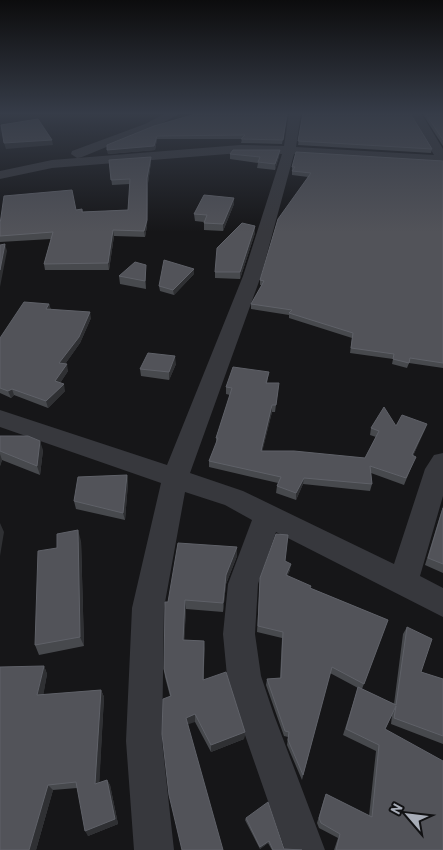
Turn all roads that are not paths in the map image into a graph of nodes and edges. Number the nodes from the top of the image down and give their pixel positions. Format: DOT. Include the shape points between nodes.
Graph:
graph roads {
  1 [pos="81,153"];
  2 [pos="183,153"];
  3 [pos="288,153"];
  4 [pos="340,153"];
  5 [pos="443,160"];
  6 [pos="52,164"];
  7 [pos="29,168"];
  8 [pos="0,169"];
  9 [pos="0,175"];
  10 [pos="0,418"];
  11 [pos="443,462"];
  12 [pos="175,477"];
  13 [pos="268,515"];
  14 [pos="403,582"];
  15 [pos="443,603"];
  16 [pos="154,850"];
  17 [pos="305,850"];
  1 -- 6 [label="street"];
  2 -- 6 [label="street"];
  3 -- 12 [label="street" via="252,276"];
  4 -- 5 [label="street"];
  6 -- 7 [label="street"];
  7 -- 8 [label="street"];
  7 -- 9 [label="street"];
  10 -- 12 [label="street"];
  11 -- 14 [label="street"];
  12 -- 13 [label="street" via="234,498"];
  12 -- 16 [label="street" via="148,608 144,741"];
  13 -- 14 [label="street"];
  13 -- 17 [label="street" via="243,584 239,634 244,676"];
  14 -- 15 [label="street"];
}
